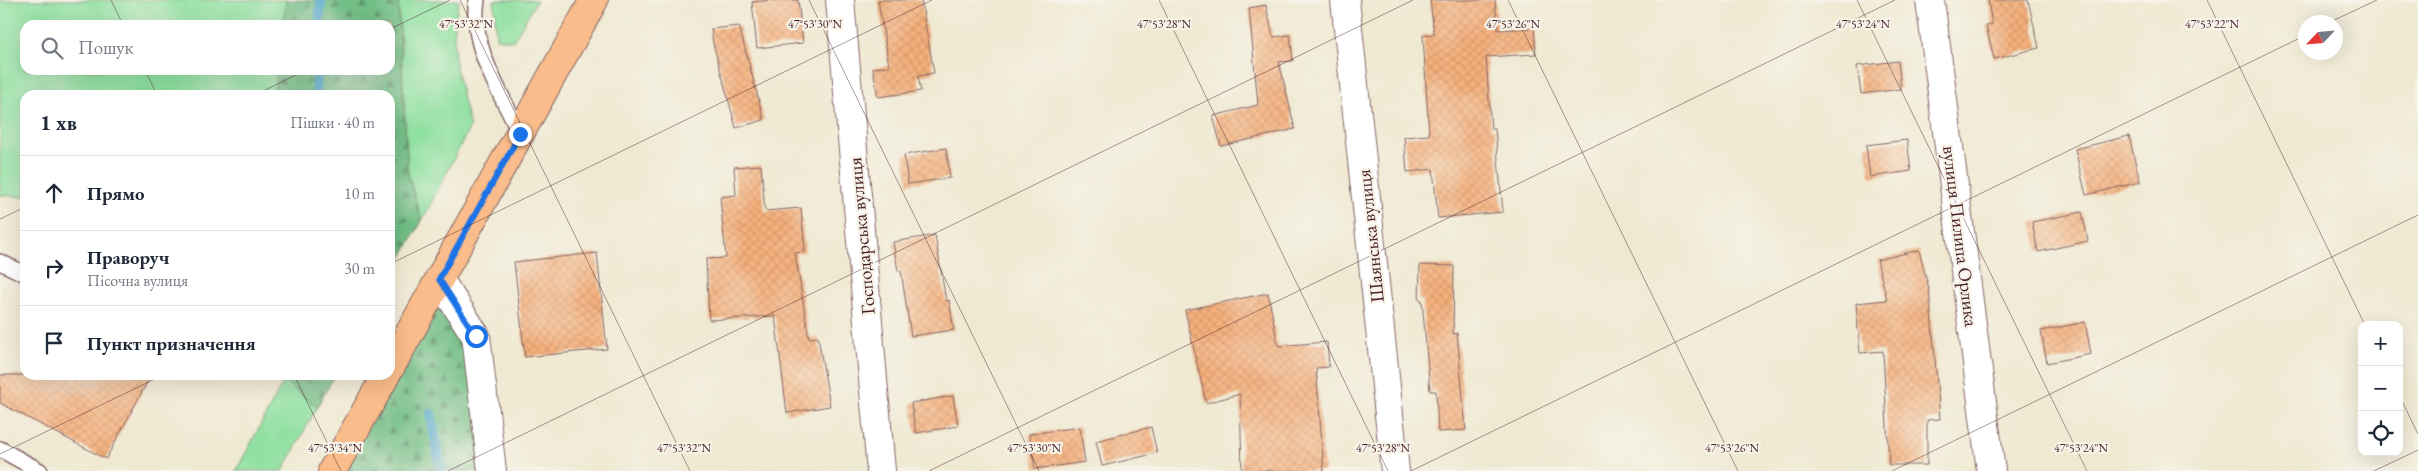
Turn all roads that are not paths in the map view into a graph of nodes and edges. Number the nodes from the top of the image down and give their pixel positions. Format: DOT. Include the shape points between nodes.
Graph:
graph roads {
  1 [pos="477,0"];
  2 [pos="594,0"];
  3 [pos="840,0"];
  4 [pos="1345,0"];
  5 [pos="1930,0"];
  6 [pos="520,134"];
  7 [pos="0,262"];
  8 [pos="20,272"];
  9 [pos="439,279"];
  10 [pos="395,359"];
  11 [pos="383,380"];
  12 [pos="0,449"];
  13 [pos="40,471"];
  14 [pos="332,471"];
  15 [pos="492,471"];
  16 [pos="881,471"];
  17 [pos="1396,471"];
  18 [pos="1991,471"];
  1 -- 6 [label="lane" via="476,28 486,60"];
  2 -- 6 [label="main road"];
  3 -- 16 [label="street, Господарська вулиця"];
  4 -- 17 [label="street, Шаянська вулиця"];
  5 -- 18 [label="street, вулиця Пилипа Орлика"];
  6 -- 9 [label="main road"];
  7 -- 8 [label="lane"];
  9 -- 10 [label="main road"];
  9 -- 15 [label="street" via="476,336"];
  11 -- 14 [label="main road"];
  12 -- 13 [label="lane"];
}
